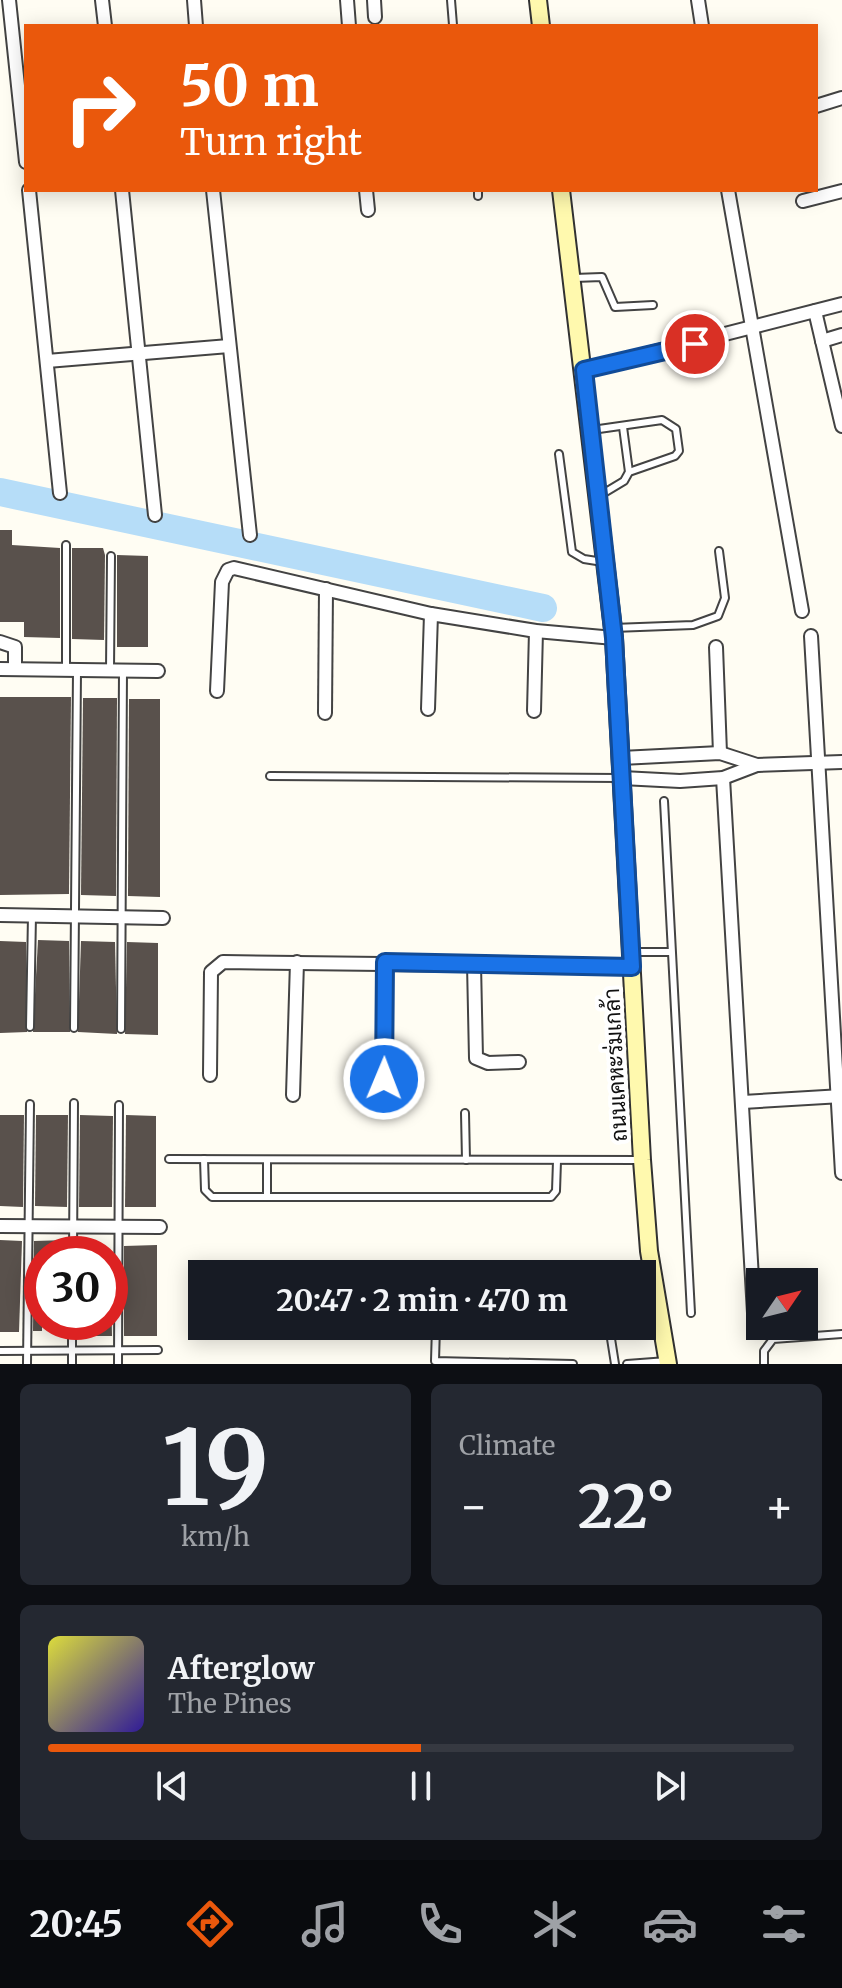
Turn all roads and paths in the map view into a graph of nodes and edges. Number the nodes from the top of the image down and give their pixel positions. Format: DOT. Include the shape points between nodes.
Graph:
graph roads {
  1 [pos="10,0"];
  2 [pos="102,0"];
  3 [pos="194,0"];
  4 [pos="347,0"];
  5 [pos="374,0"];
  6 [pos="451,0"];
  7 [pos="538,0"];
  8 [pos="698,0"];
  9 [pos="0,1"];
  10 [pos="375,17"];
  11 [pos="105,24"];
  12 [pos="196,24"];
  13 [pos="349,24"];
  14 [pos="453,24"];
  15 [pos="541,24"];
  16 [pos="702,24"];
  17 [pos="842,98"];
  18 [pos="818,105"];
  19 [pos="24,142"];
  20 [pos="842,191"];
  21 [pos="29,192"];
  22 [pos="122,192"];
  23 [pos="213,192"];
  24 [pos="366,192"];
  25 [pos="561,192"];
  26 [pos="728,192"];
  27 [pos="803,201"];
  28 [pos="368,210"];
  29 [pos="572,278"];
  30 [pos="842,304"];
  31 [pos="653,305"];
  32 [pos="815,311"];
  33 [pos="750,330"];
  34 [pos="842,335"];
  35 [pos="822,341"];
  36 [pos="229,346"];
  37 [pos="138,353"];
  38 [pos="47,361"];
  39 [pos="584,370"];
  40 [pos="842,426"];
  41 [pos="623,427"];
  42 [pos="592,430"];
  43 [pos="559,454"];
  44 [pos="629,472"];
  45 [pos="60,493"];
  46 [pos="599,496"];
  47 [pos="155,515"];
  48 [pos="250,535"];
  49 [pos="66,545"];
  50 [pos="719,551"];
  51 [pos="111,556"];
  52 [pos="606,562"];
  53 [pos="326,589"];
  54 [pos="802,611"];
  55 [pos="431,614"];
  56 [pos="536,631"];
  57 [pos="614,633"];
  58 [pos="811,636"];
  59 [pos="0,642"];
  60 [pos="716,647"];
  61 [pos="0,669"];
  62 [pos="15,669"];
  63 [pos="72,670"];
  64 [pos="117,670"];
  65 [pos="158,671"];
  66 [pos="217,691"];
  67 [pos="428,709"];
  68 [pos="534,711"];
  69 [pos="325,713"];
  70 [pos="720,753"];
  71 [pos="702,755"];
  72 [pos="621,758"];
  73 [pos="842,762"];
  74 [pos="819,763"];
  75 [pos="757,765"];
  76 [pos="270,776"];
  77 [pos="622,778"];
  78 [pos="723,778"];
  79 [pos="704,780"];
  80 [pos="664,801"];
  81 [pos="0,915"];
  82 [pos="32,915"];
  83 [pos="75,916"];
  84 [pos="120,918"];
  85 [pos="163,918"];
  86 [pos="671,952"];
  87 [pos="632,960"];
  88 [pos="297,962"];
  89 [pos="385,962"];
  90 [pos="474,964"];
  91 [pos="30,1027"];
  92 [pos="74,1028"];
  93 [pos="121,1029"];
  94 [pos="519,1062"];
  95 [pos="210,1075"];
  96 [pos="384,1079"];
  97 [pos="293,1095"];
  98 [pos="840,1096"];
  99 [pos="743,1102"];
  100 [pos="74,1103"];
  101 [pos="30,1104"];
  102 [pos="119,1105"];
  103 [pos="465,1113"];
  104 [pos="169,1159"];
  105 [pos="204,1159"];
  106 [pos="267,1160"];
  107 [pos="466,1160"];
  108 [pos="642,1160"];
  109 [pos="557,1161"];
  110 [pos="842,1173"];
  111 [pos="267,1197"];
  112 [pos="0,1226"];
  113 [pos="27,1226"];
  114 [pos="74,1226"];
  115 [pos="117,1226"];
  116 [pos="160,1227"];
  117 [pos="74,1236"];
  118 [pos="646,1260"];
  119 [pos="752,1268"];
  120 [pos="691,1313"];
  121 [pos="656,1315"];
  122 [pos="842,1334"];
  123 [pos="72,1340"];
  124 [pos="436,1340"];
  125 [pos="611,1340"];
  126 [pos="72,1350"];
  127 [pos="118,1350"];
  128 [pos="158,1350"];
  129 [pos="0,1351"];
  130 [pos="27,1351"];
  131 [pos="667,1363"];
  132 [pos="27,1364"];
  133 [pos="72,1364"];
  134 [pos="118,1364"];
  135 [pos="573,1364"];
  136 [pos="615,1364"];
  137 [pos="627,1364"];
  138 [pos="764,1364"];
  1 -- 9 [label="street"];
  1 -- 19 [label="street"];
  2 -- 11 [label="street"];
  3 -- 12 [label="street"];
  4 -- 13 [label="street"];
  5 -- 10 [label="street"];
  6 -- 14 [label="lane"];
  7 -- 15 [label="street"];
  8 -- 16 [label="street"];
  17 -- 18 [label="street"];
  20 -- 27 [label="street"];
  21 -- 38 [label="street"];
  22 -- 37 [label="street"];
  23 -- 36 [label="street"];
  24 -- 28 [label="street"];
  25 -- 29 [label="street, ถนนเคหะร่มเกล้า"];
  26 -- 33 [label="street"];
  29 -- 31 [label="lane" via="602,277 615,307"];
  29 -- 39 [label="street, ถนนเคหะร่มเกล้า"];
  30 -- 32 [label="street"];
  32 -- 33 [label="street"];
  32 -- 35 [label="street"];
  33 -- 39 [label="street"];
  33 -- 54 [label="street"];
  34 -- 35 [label="street"];
  35 -- 40 [label="street"];
  36 -- 37 [label="street"];
  36 -- 48 [label="street"];
  37 -- 38 [label="street"];
  37 -- 47 [label="street"];
  38 -- 45 [label="street"];
  39 -- 42 [label="street, ถนนเคหะร่มเกล้า"];
  41 -- 42 [label="lane"];
  41 -- 44 [label="lane"];
  41 -- 44 [label="lane" via="662,420 676,429 679,442 675,456"];
  42 -- 46 [label="street, ถนนเคหะร่มเกล้า"];
  43 -- 52 [label="lane" via="572,552"];
  44 -- 46 [label="lane"];
  46 -- 52 [label="street, ถนนเคหะร่มเกล้า"];
  49 -- 63 [label="lane"];
  50 -- 57 [label="lane" via="725,598 718,616 693,625"];
  51 -- 64 [label="lane"];
  52 -- 57 [label="street, ถนนเคหะร่มเกล้า"];
  53 -- 55 [label="street"];
  53 -- 66 [label="street" via="228,570 222,582"];
  53 -- 69 [label="street"];
  55 -- 56 [label="street"];
  55 -- 67 [label="street"];
  56 -- 57 [label="street"];
  56 -- 68 [label="street"];
  57 -- 72 [label="street, ถนนเคหะร่มเกล้า"];
  58 -- 74 [label="street"];
  59 -- 62 [label="street" via="15,647"];
  60 -- 70 [label="street"];
  61 -- 62 [label="street"];
  62 -- 63 [label="street"];
  63 -- 64 [label="street"];
  63 -- 83 [label="lane"];
  64 -- 65 [label="street"];
  64 -- 84 [label="lane"];
  70 -- 71 [label="street"];
  70 -- 75 [label="street"];
  71 -- 72 [label="street"];
  71 -- 79 [label="street"];
  72 -- 77 [label="street, ถนนเคหะร่มเกล้า"];
  73 -- 74 [label="street"];
  74 -- 75 [label="street"];
  74 -- 98 [label="street"];
  75 -- 78 [label="street"];
  76 -- 77 [label="lane"];
  77 -- 79 [label="street"];
  77 -- 87 [label="street, ถนนเคหะร่มเกล้า"];
  78 -- 79 [label="street"];
  78 -- 99 [label="street"];
  80 -- 86 [label="lane"];
  81 -- 82 [label="street"];
  82 -- 83 [label="street"];
  82 -- 91 [label="lane"];
  83 -- 84 [label="street"];
  83 -- 92 [label="lane"];
  84 -- 85 [label="street"];
  84 -- 93 [label="lane"];
  86 -- 87 [label="lane"];
  86 -- 120 [label="lane"];
  87 -- 90 [label="street"];
  87 -- 108 [label="street, ถนนเคหะร่มเกล้า"];
  88 -- 89 [label="street"];
  88 -- 95 [label="street" via="223,962 214,967"];
  88 -- 97 [label="street"];
  89 -- 90 [label="street"];
  89 -- 96 [label="street"];
  90 -- 94 [label="street" via="476,1058"];
  98 -- 99 [label="street"];
  98 -- 110 [label="street"];
  99 -- 119 [label="street"];
  100 -- 114 [label="lane"];
  101 -- 113 [label="lane"];
  102 -- 115 [label="lane"];
  103 -- 107 [label="lane"];
  104 -- 105 [label="lane"];
  105 -- 106 [label="lane"];
  105 -- 111 [label="lane" via="209,1196"];
  106 -- 107 [label="lane"];
  106 -- 111 [label="lane"];
  107 -- 109 [label="lane"];
  108 -- 109 [label="lane"];
  108 -- 118 [label="street, ถนนเคหะร่มเกล้า"];
  109 -- 111 [label="lane" via="551,1197"];
  112 -- 113 [label="street"];
  113 -- 114 [label="street"];
  113 -- 130 [label="lane"];
  114 -- 115 [label="street"];
  114 -- 117 [label="lane"];
  115 -- 116 [label="street"];
  115 -- 127 [label="lane"];
  121 -- 131 [label="street, ถนนเคหะร่มเกล้า"];
  122 -- 138 [label="lane" via="773,1339 764,1351"];
  123 -- 126 [label="lane"];
  124 -- 135 [label="lane" via="435,1361"];
  125 -- 136 [label="lane"];
  126 -- 127 [label="lane"];
  126 -- 130 [label="lane"];
  126 -- 133 [label="lane"];
  127 -- 128 [label="lane"];
  127 -- 134 [label="lane"];
  129 -- 130 [label="lane"];
  130 -- 132 [label="lane"];
  131 -- 137 [label="lane"];
}
